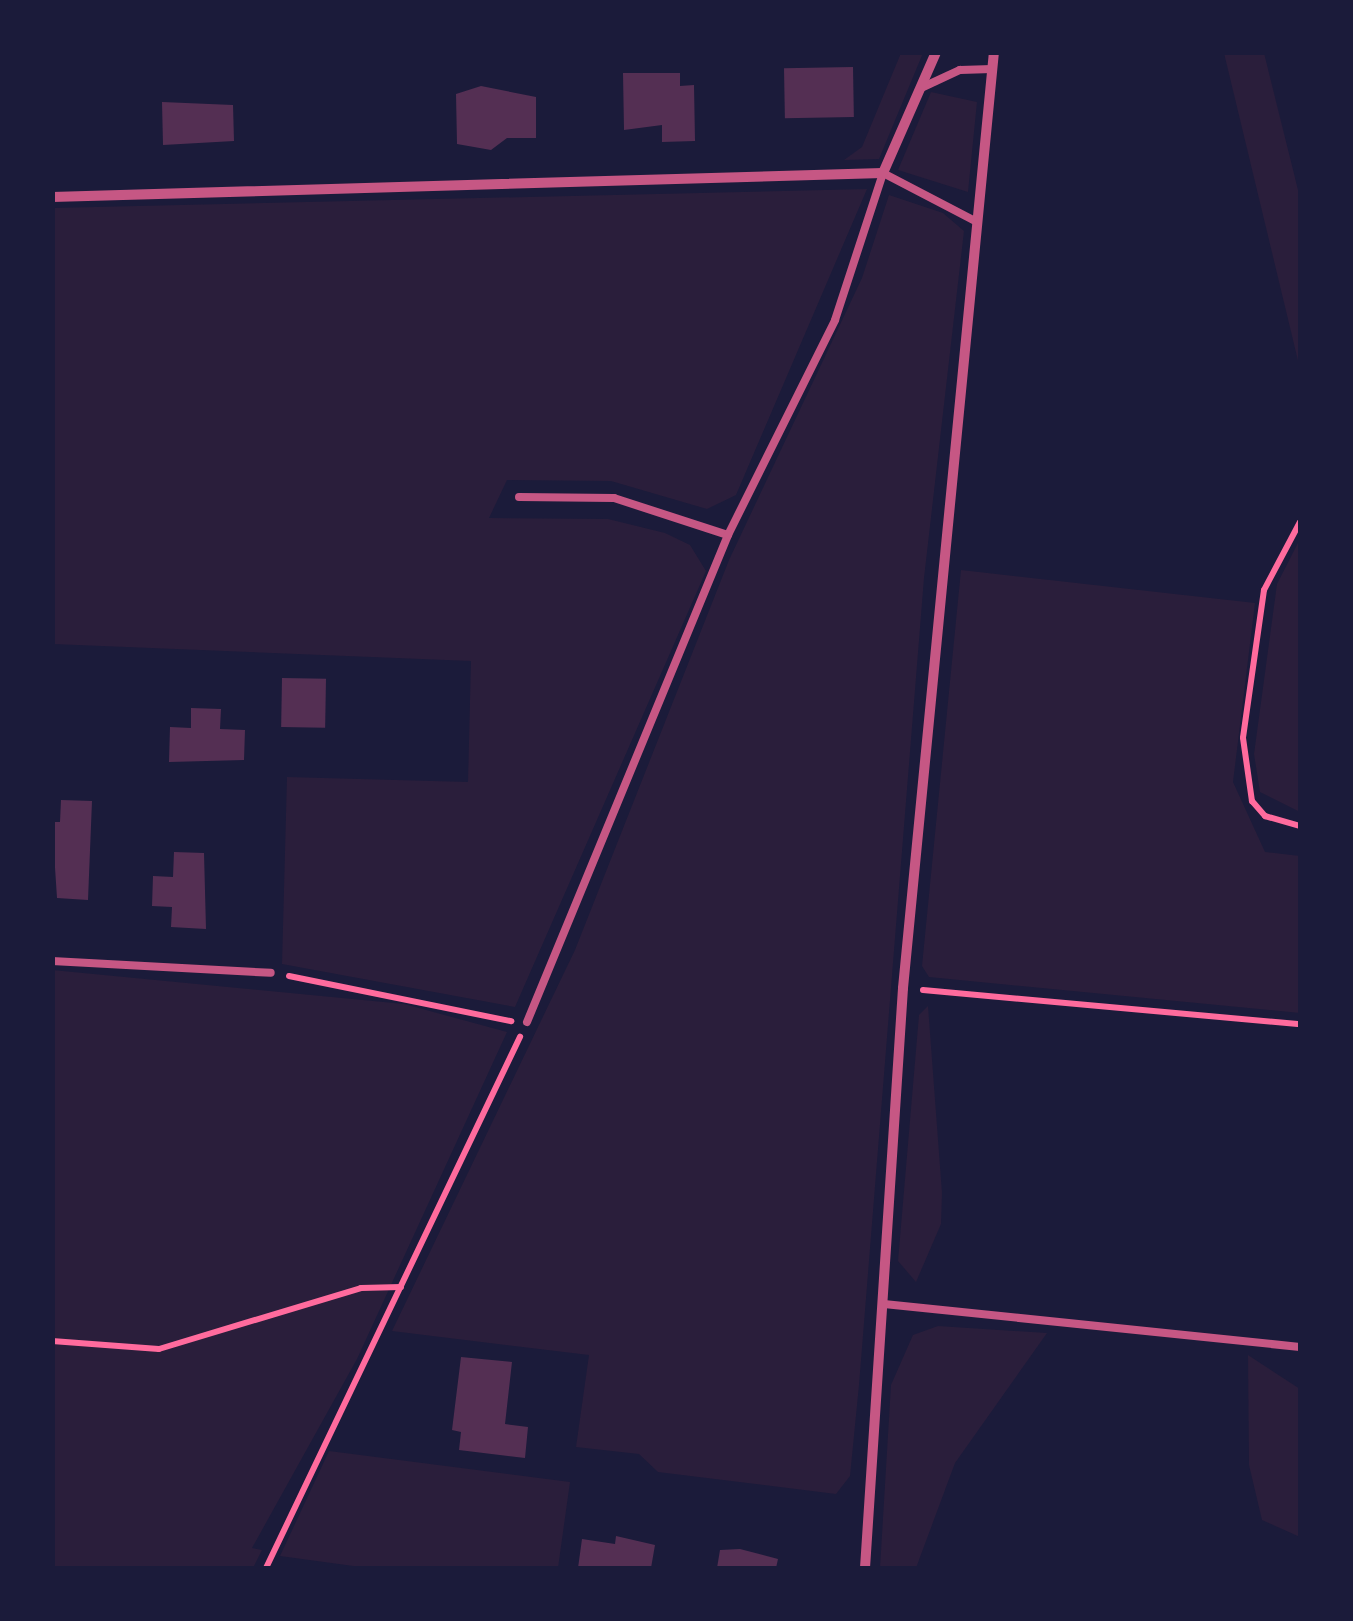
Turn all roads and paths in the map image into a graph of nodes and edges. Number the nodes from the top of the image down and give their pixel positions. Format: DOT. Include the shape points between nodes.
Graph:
graph roads {
  1 [pos="936,52"];
  2 [pos="994,52"];
  3 [pos="992,69"];
  4 [pos="921,88"];
  5 [pos="883,174"];
  6 [pos="52,197"];
  7 [pos="977,222"];
  8 [pos="518,498"];
  9 [pos="1300,522"];
  10 [pos="728,534"];
  11 [pos="1300,826"];
  12 [pos="52,961"];
  13 [pos="270,973"];
  14 [pos="903,988"];
  15 [pos="527,1022"];
  16 [pos="1300,1024"];
  17 [pos="402,1286"];
  18 [pos="884,1304"];
  19 [pos="52,1341"];
  20 [pos="1300,1347"];
  21 [pos="266,1568"];
  22 [pos="865,1568"];
  1 -- 4 [label="street"];
  2 -- 3 [label="street"];
  3 -- 4 [label="lane" via="960,70"];
  3 -- 7 [label="street"];
  4 -- 5 [label="street"];
  5 -- 6 [label="street"];
  5 -- 7 [label="lane"];
  5 -- 10 [label="lane" via="834,320"];
  7 -- 14 [label="street"];
  8 -- 10 [label="lane" via="614,498"];
  9 -- 11 [label="path" via="1264,590 1243,738 1252,801"];
  10 -- 15 [label="lane"];
  12 -- 13 [label="lane"];
  13 -- 15 [label="path"];
  14 -- 16 [label="path"];
  14 -- 18 [label="street"];
  15 -- 17 [label="path"];
  17 -- 19 [label="path" via="361,1288 158,1348"];
  17 -- 21 [label="path"];
  18 -- 20 [label="lane"];
  18 -- 22 [label="street"];
}
